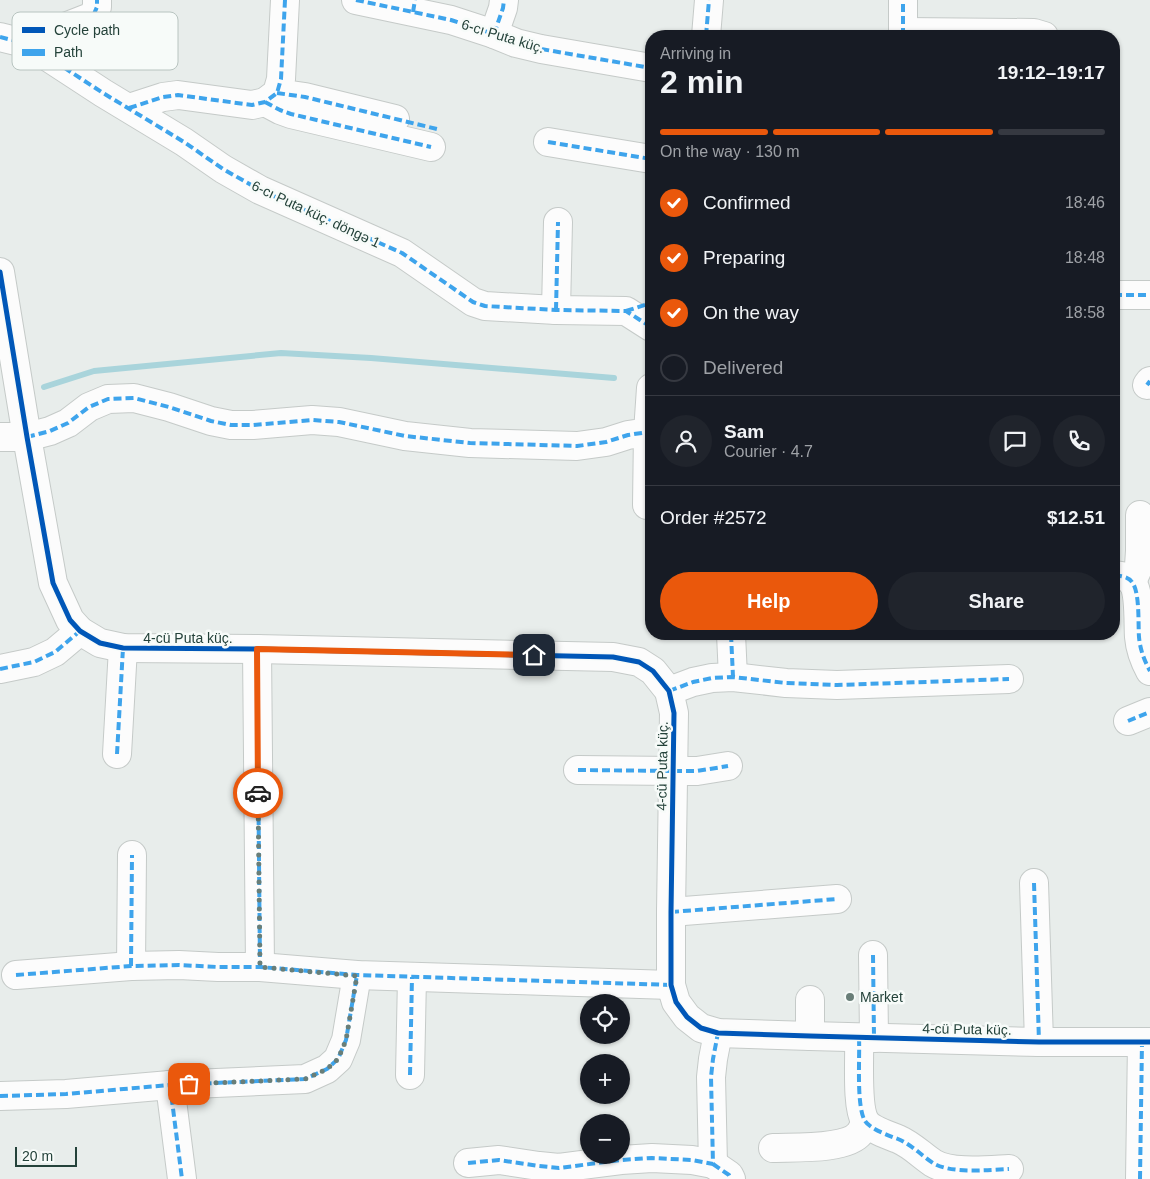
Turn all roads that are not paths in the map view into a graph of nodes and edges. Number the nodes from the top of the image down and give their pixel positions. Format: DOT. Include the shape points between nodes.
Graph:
graph roads {
  1 [pos="285,0"];
  2 [pos="356,0"];
  3 [pos="504,0"];
  4 [pos="709,0"];
  5 [pos="903,0"];
  6 [pos="414,6"];
  7 [pos="706,30"];
  8 [pos="903,30"];
  9 [pos="494,34"];
  10 [pos="645,67"];
  11 [pos="67,70"];
  12 [pos="271,98"];
  13 [pos="129,108"];
  14 [pos="434,138"];
  15 [pos="548,142"];
  16 [pos="645,158"];
  17 [pos="558,222"];
  18 [pos="0,272"];
  19 [pos="1150,294"];
  20 [pos="1120,295"];
  21 [pos="639,307"];
  22 [pos="556,310"];
  23 [pos="645,432"];
  24 [pos="0,437"];
  25 [pos="27,437"];
  26 [pos="1140,515"];
  27 [pos="1123,578"];
  28 [pos="80,632"];
  29 [pos="730,640"];
  30 [pos="123,648"];
  31 [pos="257,649"];
  32 [pos="0,668"];
  33 [pos="1150,671"];
  34 [pos="732,678"];
  35 [pos="1009,679"];
  36 [pos="669,691"];
  37 [pos="117,754"];
  38 [pos="728,766"];
  39 [pos="578,770"];
  40 [pos="674,771"];
  41 [pos="132,855"];
  42 [pos="1034,882"];
  43 [pos="837,899"];
  44 [pos="671,912"];
  45 [pos="873,955"];
  46 [pos="131,966"];
  47 [pos="260,967"];
  48 [pos="16,975"];
  49 [pos="357,976"];
  50 [pos="412,977"];
  51 [pos="671,985"];
  52 [pos="810,1000"];
  53 [pos="718,1033"];
  54 [pos="810,1036"];
  55 [pos="867,1038"];
  56 [pos="1039,1042"];
  57 [pos="1146,1042"];
  58 [pos="410,1075"];
  59 [pos="170,1085"];
  60 [pos="0,1096"];
  61 [pos="865,1123"];
  62 [pos="773,1148"];
  63 [pos="468,1163"];
  64 [pos="1009,1169"];
  65 [pos="722,1171"];
  66 [pos="182,1179"];
  67 [pos="1140,1179"];
  1 -- 12 [label="street" via="281,79"];
  2 -- 6 [label="street, 6-cı Puta küç."];
  3 -- 9 [label="street"];
  4 -- 7 [label="street"];
  5 -- 8 [label="street"];
  6 -- 9 [label="street, 6-cı Puta küç."];
  9 -- 10 [label="street, 6-cı Puta küç." via="541,49"];
  11 -- 13 [label="street, 6-cı Puta küç. döngə 1"];
  12 -- 13 [label="street" via="252,105 178,95"];
  12 -- 14 [label="street" via="305,97"];
  13 -- 22 [label="street, 6-cı Puta küç. döngə 1" via="260,190 402,253 473,302 485,306"];
  15 -- 16 [label="street"];
  17 -- 22 [label="street"];
  18 -- 25 [label="street, 4-cü Puta küç."];
  19 -- 20 [label="street"];
  21 -- 22 [label="street, 6-cı Puta küç. döngə 1"];
  23 -- 25 [label="street" via="577,446 470,443 405,436 340,422 312,420 231,425 134,398 108,399 89,407 68,423"];
  24 -- 25 [label="street"];
  25 -- 28 [label="street, 4-cü Puta küç." via="53,583 70,620"];
  26 -- 27 [label="street" via="1139,566"];
  27 -- 33 [label="street" via="1136,593 1139,639"];
  28 -- 30 [label="street, 4-cü Puta küç." via="100,643"];
  28 -- 32 [label="street" via="41,659"];
  29 -- 34 [label="street"];
  30 -- 31 [label="street, 4-cü Puta küç."];
  30 -- 37 [label="street"];
  31 -- 36 [label="street, 4-cü Puta küç." via="613,656 639,662 653,671"];
  31 -- 47 [label="street"];
  34 -- 35 [label="street" via="837,685"];
  34 -- 36 [label="street" via="712,678"];
  36 -- 40 [label="street, 4-cü Puta küç." via="674,713"];
  38 -- 40 [label="street"];
  39 -- 40 [label="street"];
  40 -- 44 [label="street, 4-cü Puta küç."];
  41 -- 46 [label="street"];
  42 -- 56 [label="street"];
  43 -- 44 [label="street"];
  44 -- 51 [label="street, 4-cü Puta küç."];
  45 -- 55 [label="street"];
  46 -- 47 [label="street"];
  46 -- 48 [label="street"];
  47 -- 49 [label="street"];
  49 -- 50 [label="street"];
  49 -- 59 [label="street" via="346,1040 338,1059 327,1069 305,1079"];
  50 -- 51 [label="street"];
  50 -- 58 [label="street"];
  51 -- 53 [label="street, 4-cü Puta küç." via="676,1002 687,1017 701,1028"];
  52 -- 54 [label="street"];
  53 -- 54 [label="street, 4-cü Puta küç."];
  53 -- 65 [label="street" via="711,1077"];
  54 -- 55 [label="street, 4-cü Puta küç."];
  55 -- 56 [label="street, 4-cü Puta küç."];
  55 -- 61 [label="street" via="860,1106"];
  56 -- 57 [label="street, 4-cü Puta küç."];
  57 -- 67 [label="street"];
  59 -- 60 [label="street"];
  59 -- 66 [label="street"];
  61 -- 62 [label="street" via="859,1134 830,1146"];
  61 -- 64 [label="street" via="911,1145 934,1164 968,1170"];
  63 -- 65 [label="street" via="499,1160 559,1168 652,1158 692,1160"];
}
